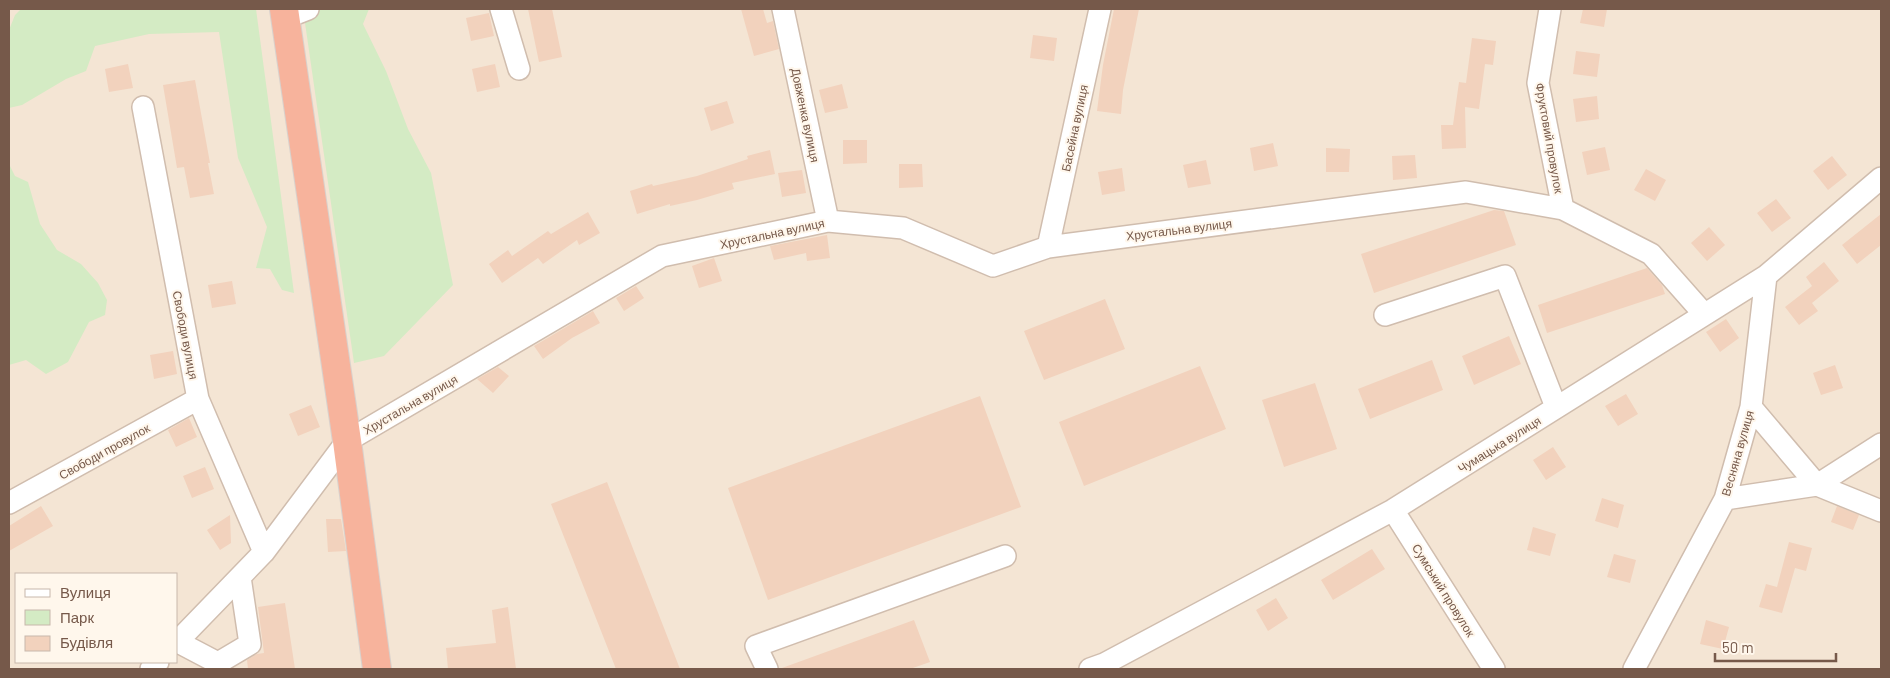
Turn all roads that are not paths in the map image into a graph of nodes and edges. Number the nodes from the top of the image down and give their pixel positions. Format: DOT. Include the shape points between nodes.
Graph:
graph roads {
  1 [pos="501,9"];
  2 [pos="783,9"];
  3 [pos="1100,9"];
  4 [pos="1550,9"];
  5 [pos="292,12"];
  6 [pos="519,69"];
  7 [pos="143,107"];
  8 [pos="1881,178"];
  9 [pos="1563,209"];
  10 [pos="828,221"];
  11 [pos="1048,247"];
  12 [pos="1766,276"];
  13 [pos="1704,314"];
  14 [pos="1385,315"];
  15 [pos="198,399"];
  16 [pos="1751,406"];
  17 [pos="1556,407"];
  18 [pos="347,441"];
  19 [pos="1881,444"];
  20 [pos="1817,485"];
  21 [pos="1725,499"];
  22 [pos="9,503"];
  23 [pos="1393,510"];
  24 [pos="1881,511"];
  25 [pos="264,552"];
  26 [pos="1005,556"];
  27 [pos="240,577"];
  28 [pos="178,641"];
  29 [pos="178,643"];
  30 [pos="1099,668"];
  31 [pos="377,669"];
  32 [pos="767,669"];
  33 [pos="1494,669"];
  34 [pos="1634,669"];
  1 -- 6 [label="street"];
  2 -- 10 [label="street, Довженка вулиця"];
  3 -- 11 [label="street, Басейна вулиця"];
  4 -- 9 [label="street, Фруктовий провулок" via="1538,83"];
  5 -- 18 [label="highway"];
  7 -- 15 [label="street, Свободи вулиця"];
  8 -- 12 [label="street, Чумацька вулиця"];
  9 -- 11 [label="street, Хрустальна вулиця" via="1466,192"];
  9 -- 13 [label="street, Хрустальна вулиця" via="1651,254"];
  10 -- 11 [label="street, Хрустальна вулиця" via="903,228 993,266"];
  10 -- 18 [label="street, Хрустальна вулиця" via="662,256"];
  12 -- 13 [label="street, Чумацька вулиця"];
  12 -- 16 [label="street, Весняна вулиця"];
  13 -- 17 [label="street, Чумацька вулиця"];
  14 -- 17 [label="street" via="1505,276"];
  15 -- 22 [label="street, Свободи провулок"];
  15 -- 25 [label="street, Свободи вулиця"];
  16 -- 20 [label="street"];
  16 -- 21 [label="street, Весняна вулиця"];
  17 -- 23 [label="street, Чумацька вулиця"];
  18 -- 25 [label="street"];
  18 -- 31 [label="highway"];
  19 -- 20 [label="street"];
  20 -- 21 [label="street"];
  20 -- 24 [label="street"];
  21 -- 34 [label="street, Весняна вулиця"];
  23 -- 30 [label="street, Чумацька вулиця"];
  23 -- 33 [label="street, Сумський провулок"];
  25 -- 27 [label="street"];
  26 -- 32 [label="street" via="756,646"];
  27 -- 28 [label="street"];
  27 -- 29 [label="street" via="250,644 218,663"];
}
